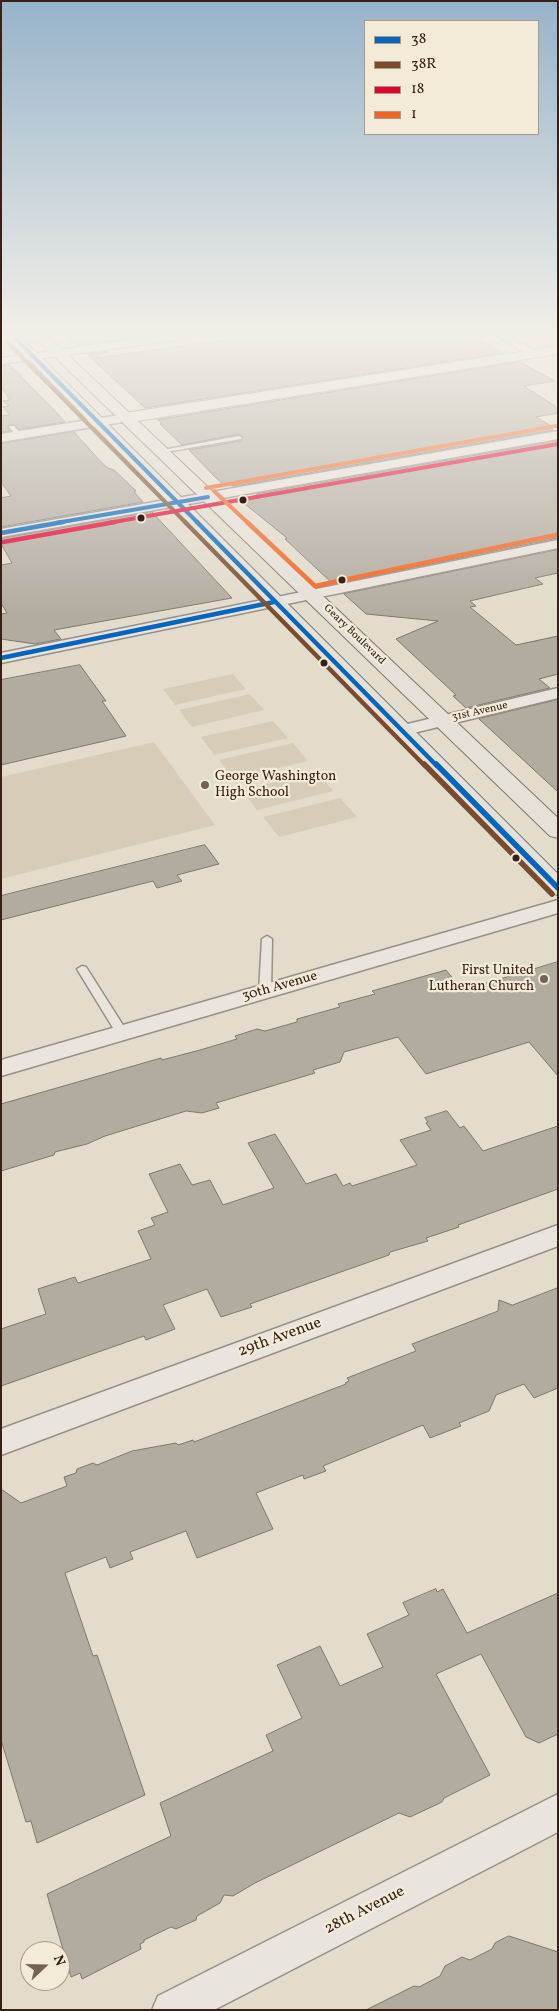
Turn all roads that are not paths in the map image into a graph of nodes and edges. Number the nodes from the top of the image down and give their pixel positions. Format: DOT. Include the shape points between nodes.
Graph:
graph roads {
  1 [pos="26,430"];
  2 [pos="107,430"];
  3 [pos="138,430"];
  4 [pos="558,434"];
  5 [pos="1,438"];
  6 [pos="239,438"];
  7 [pos="160,451"];
  8 [pos="208,497"];
  9 [pos="178,502"];
  10 [pos="1,533"];
  11 [pos="558,544"];
  12 [pos="312,594"];
  13 [pos="274,602"];
  14 [pos="1,658"];
  15 [pos="558,693"];
  16 [pos="443,721"];
  17 [pos="401,730"];
  18 [pos="558,831"];
  19 [pos="558,888"];
  20 [pos="558,906"];
  21 [pos="267,939"];
  22 [pos="82,969"];
  23 [pos="265,991"];
  24 [pos="122,1033"];
  25 [pos="1,1068"];
  26 [pos="558,1235"];
  27 [pos="1,1442"];
  28 [pos="558,1812"];
  29 [pos="172,2010"];
  1 -- 5 [label="street"];
  2 -- 9 [label="main road"];
  3 -- 7 [label="main road, Geary Boulevard"];
  4 -- 8 [label="street"];
  6 -- 7 [label="lane"];
  7 -- 8 [label="main road, Geary Boulevard"];
  8 -- 9 [label="street"];
  8 -- 12 [label="main road, Geary Boulevard"];
  9 -- 10 [label="street"];
  9 -- 13 [label="main road"];
  11 -- 12 [label="street"];
  12 -- 13 [label="street"];
  12 -- 16 [label="main road, Geary Boulevard"];
  13 -- 14 [label="street"];
  13 -- 17 [label="main road"];
  15 -- 16 [label="street, 31st Avenue"];
  16 -- 17 [label="street, 31st Avenue"];
  16 -- 18 [label="main road, Geary Boulevard"];
  17 -- 19 [label="main road"];
  20 -- 23 [label="street, 30th Avenue"];
  21 -- 23 [label="lane"];
  22 -- 24 [label="lane"];
  23 -- 24 [label="street, 30th Avenue"];
  24 -- 25 [label="street, 30th Avenue"];
  26 -- 27 [label="street, 29th Avenue"];
  28 -- 29 [label="street, 28th Avenue"];
}
